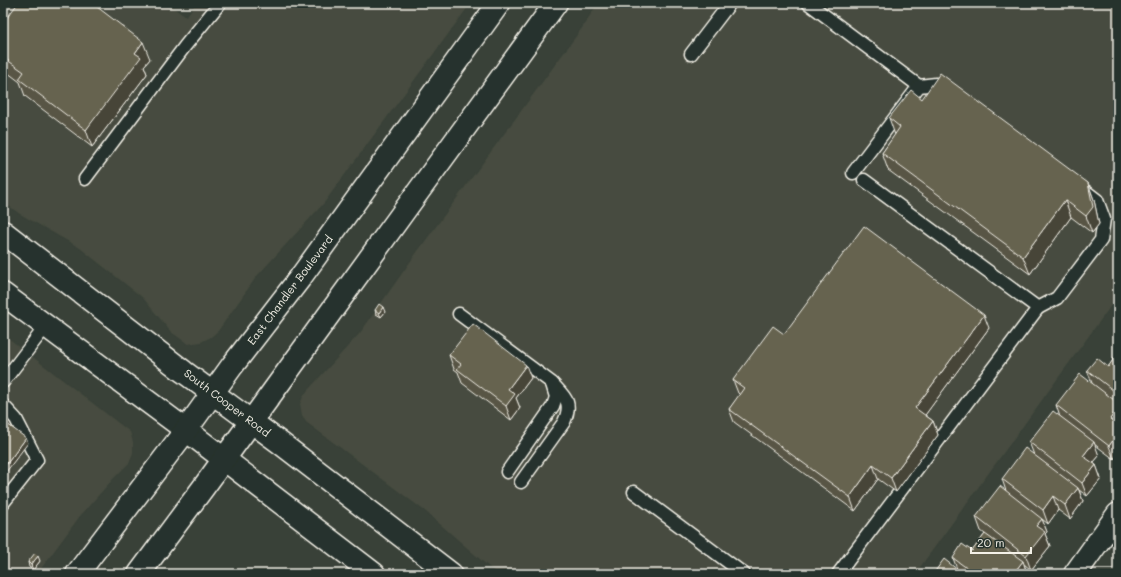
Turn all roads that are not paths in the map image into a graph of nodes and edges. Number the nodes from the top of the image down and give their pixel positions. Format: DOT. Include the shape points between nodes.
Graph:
graph roads {
  1 [pos="220,3"];
  2 [pos="500,3"];
  3 [pos="556,3"];
  4 [pos="730,3"];
  5 [pos="808,3"];
  6 [pos="691,54"];
  7 [pos="919,86"];
  8 [pos="956,94"];
  9 [pos="853,173"];
  10 [pos="85,179"];
  11 [pos="864,180"];
  12 [pos="1071,180"];
  13 [pos="3,232"];
  14 [pos="3,294"];
  15 [pos="1038,308"];
  16 [pos="459,314"];
  17 [pos="46,326"];
  18 [pos="3,382"];
  19 [pos="552,383"];
  20 [pos="213,393"];
  21 [pos="3,405"];
  22 [pos="251,422"];
  23 [pos="186,430"];
  24 [pos="224,460"];
  25 [pos="507,472"];
  26 [pos="521,482"];
  27 [pos="634,492"];
  28 [pos="3,503"];
  29 [pos="1118,514"];
  30 [pos="77,574"];
  31 [pos="139,574"];
  32 [pos="374,574"];
  33 [pos="451,574"];
  34 [pos="744,574"];
  35 [pos="838,574"];
  36 [pos="1075,574"];
  1 -- 10 [label="lane"];
  2 -- 20 [label="main road, East Chandler Boulevard"];
  3 -- 22 [label="main road"];
  4 -- 6 [label="lane"];
  5 -- 7 [label="lane"];
  7 -- 8 [label="lane" via="936,84"];
  7 -- 9 [label="lane"];
  11 -- 15 [label="lane"];
  12 -- 15 [label="lane" via="1097,200 1104,219 1101,240 1056,298"];
  13 -- 20 [label="main road, South Cooper Road"];
  14 -- 17 [label="main road"];
  15 -- 35 [label="lane"];
  16 -- 19 [label="lane"];
  17 -- 18 [label="lane"];
  17 -- 23 [label="main road"];
  19 -- 25 [label="lane" via="556,397 554,406"];
  19 -- 26 [label="lane" via="569,405 568,414"];
  20 -- 22 [label="main road, South Cooper Road"];
  20 -- 23 [label="main road, East Chandler Boulevard"];
  21 -- 28 [label="lane" via="16,419 37,460"];
  22 -- 24 [label="main road"];
  22 -- 33 [label="main road, South Cooper Road"];
  23 -- 24 [label="main road"];
  23 -- 30 [label="main road, East Chandler Boulevard"];
  24 -- 31 [label="main road"];
  24 -- 32 [label="main road"];
  27 -- 34 [label="lane"];
  29 -- 36 [label="main road"];
}
